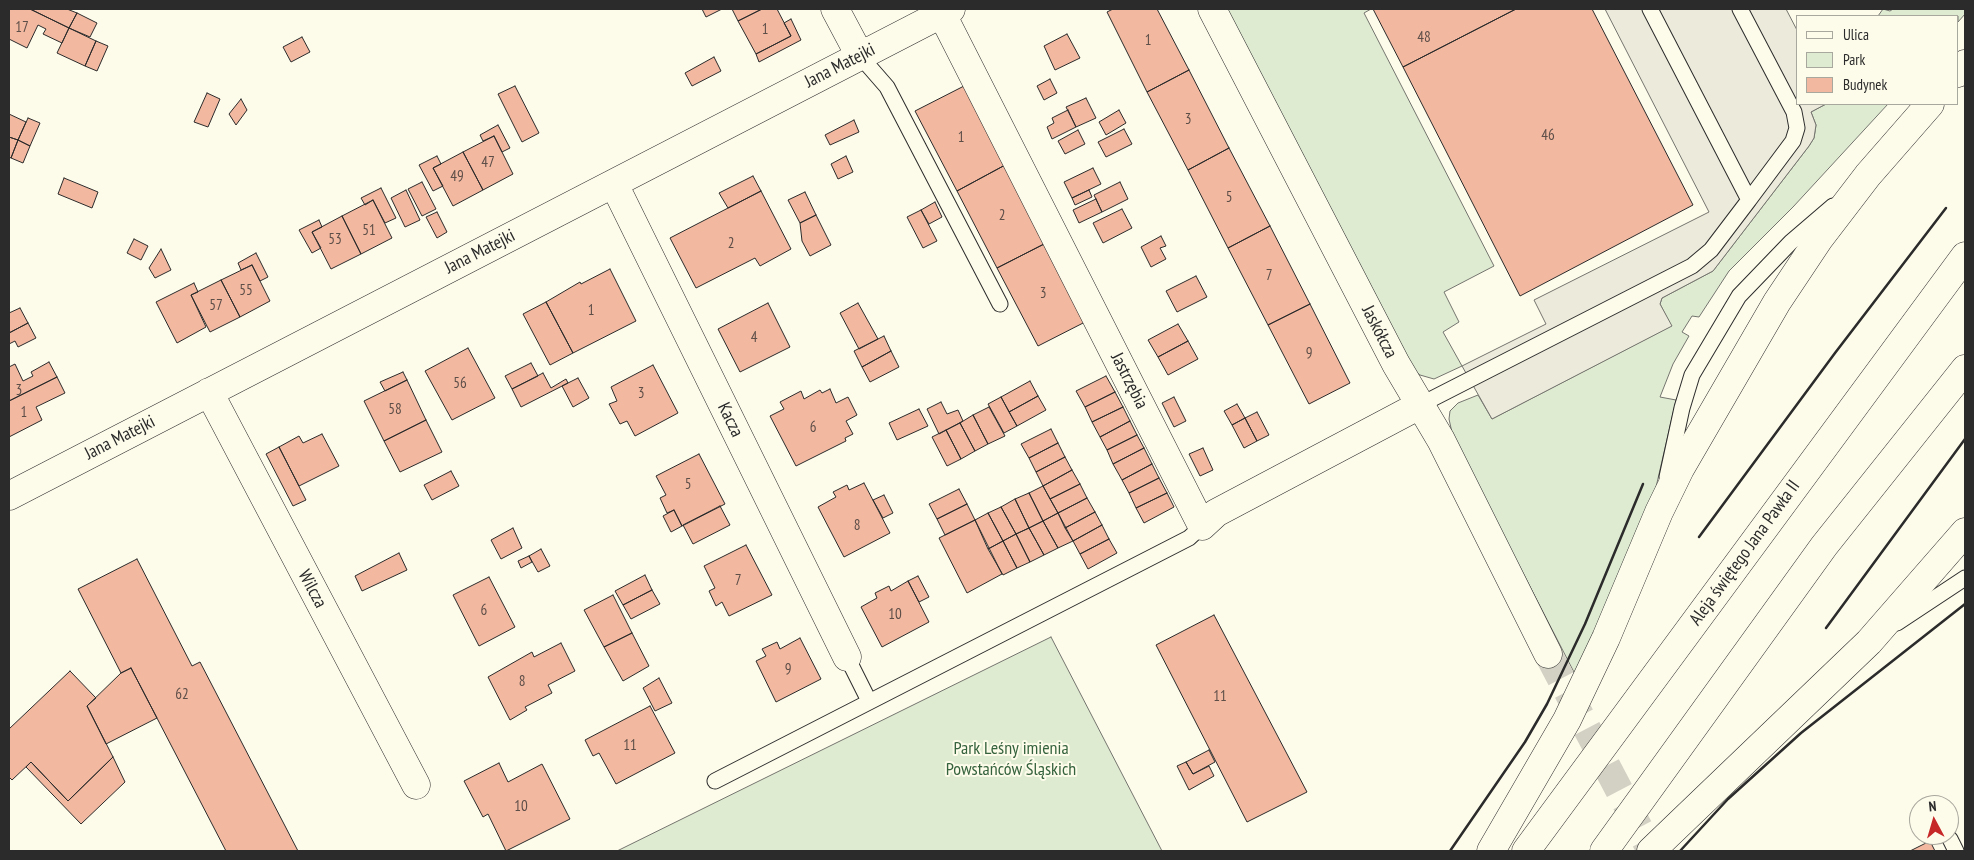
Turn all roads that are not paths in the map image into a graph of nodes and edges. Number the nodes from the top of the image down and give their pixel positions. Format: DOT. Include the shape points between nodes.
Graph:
graph roads {
  1 [pos="835,9"];
  2 [pos="1212,9"];
  3 [pos="1650,9"];
  4 [pos="1740,9"];
  5 [pos="947,11"];
  6 [pos="860,56"];
  7 [pos="1929,105"];
  8 [pos="1868,175"];
  9 [pos="614,184"];
  10 [pos="1749,200"];
  11 [pos="1965,256"];
  12 [pos="1000,304"];
  13 [pos="1965,369"];
  14 [pos="209,392"];
  15 [pos="1420,405"];
  16 [pos="9,496"];
  17 [pos="1659,512"];
  18 [pos="1202,526"];
  19 [pos="1965,532"];
  20 [pos="1965,578"];
  21 [pos="1869,642"];
  22 [pos="1548,654"];
  23 [pos="847,657"];
  24 [pos="869,701"];
  25 [pos="715,781"];
  26 [pos="416,785"];
  27 [pos="1491,851"];
  28 [pos="1526,851"];
  29 [pos="1604,851"];
  30 [pos="1651,851"];
  1 -- 6 [label="street"];
  2 -- 15 [label="street, Jaskółcza"];
  3 -- 10 [label="lane"];
  4 -- 10 [label="lane" via="1794,112 1796,128 1793,141"];
  5 -- 6 [label="street, Jana Matejki"];
  5 -- 18 [label="street, Jastrzębia"];
  6 -- 9 [label="street, Jana Matejki"];
  6 -- 12 [label="lane" via="887,87"];
  7 -- 8 [label="street"];
  8 -- 17 [label="street" via="1819,239 1777,302 1680,469"];
  8 -- 17 [label="lane" via="1791,242 1739,296 1692,375"];
  9 -- 14 [label="street, Jana Matejki"];
  9 -- 23 [label="street, Kacza"];
  10 -- 15 [label="lane" via="1710,250 1692,266"];
  11 -- 28 [label="street, Aleja świętego Jana Pawła II"];
  13 -- 29 [label="street" via="1824,546"];
  14 -- 16 [label="street, Jana Matejki"];
  14 -- 26 [label="street, Wilcza"];
  15 -- 18 [label="street" via="1216,513"];
  15 -- 22 [label="street, Jaskółcza"];
  17 -- 27 [label="street" via="1567,720"];
  18 -- 24 [label="lane" via="1189,538"];
  19 -- 21 [label="street"];
  20 -- 21 [label="lane"];
  21 -- 30 [label="street"];
  23 -- 24 [label="lane"];
  24 -- 25 [label="lane"];
}
